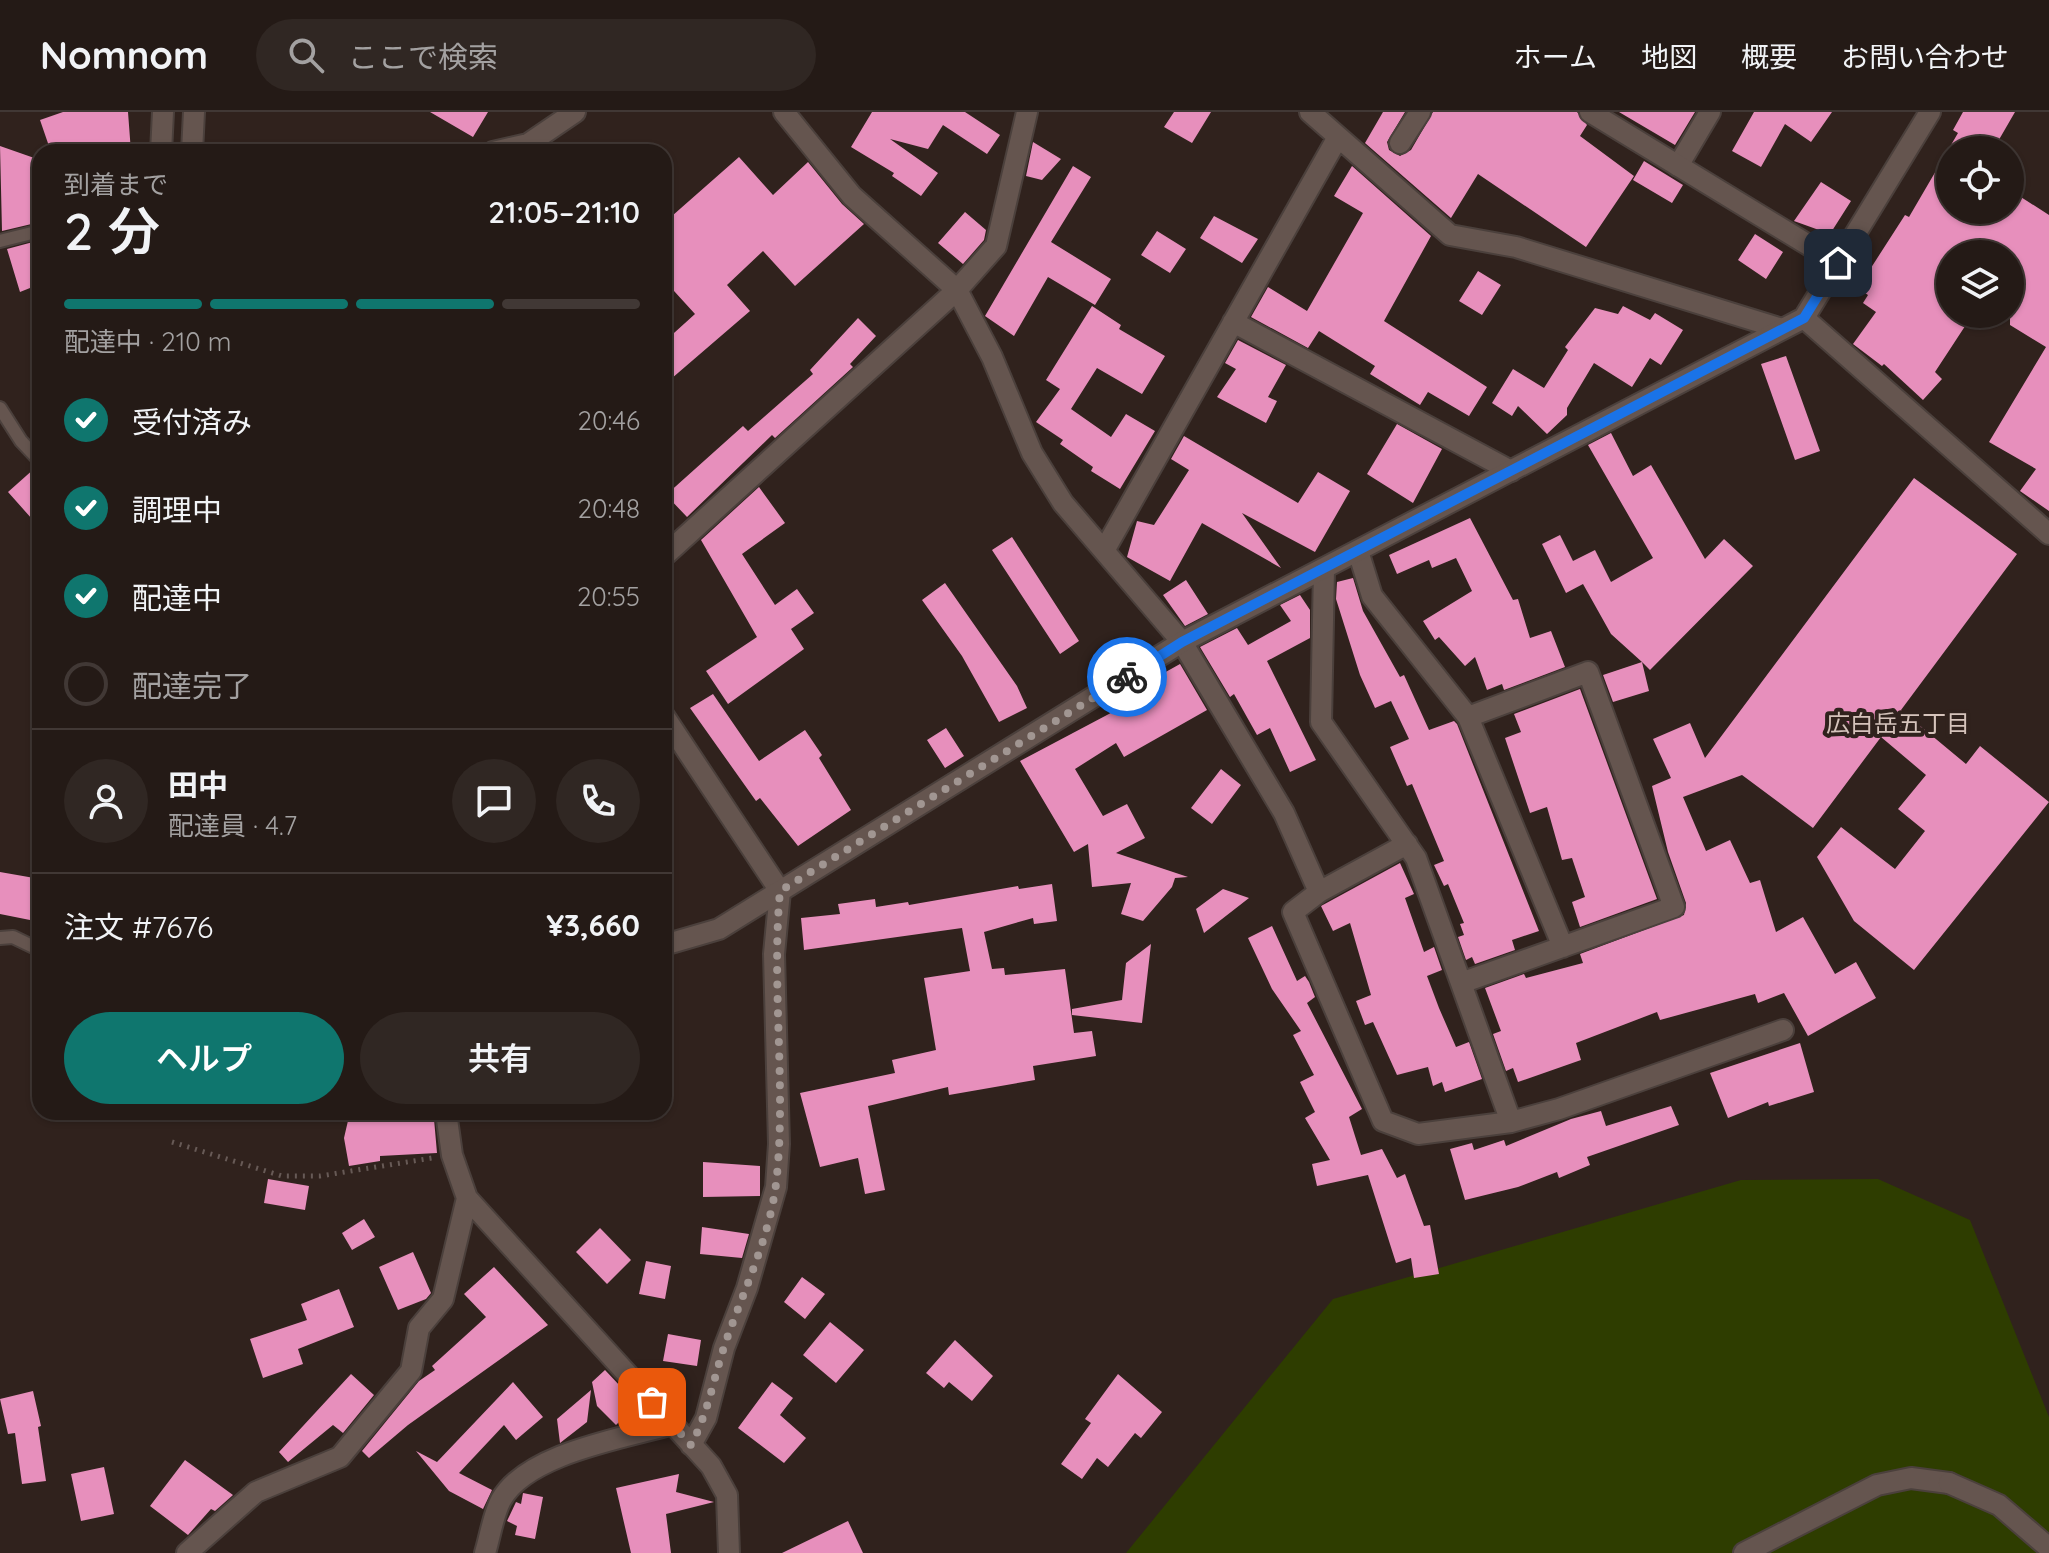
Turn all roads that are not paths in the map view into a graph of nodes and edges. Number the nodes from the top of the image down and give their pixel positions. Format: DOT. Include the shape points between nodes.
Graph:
graph roads {
  1 [pos="163,112"];
  2 [pos="194,112"];
  3 [pos="575,112"];
  4 [pos="784,112"];
  5 [pos="1027,112"];
  6 [pos="1310,112"];
  7 [pos="1420,112"];
  8 [pos="1710,112"];
  9 [pos="1930,112"];
  10 [pos="1593,113"];
  11 [pos="1338,137"];
  12 [pos="1400,143"];
  13 [pos="161,144"];
  14 [pos="192,144"];
  15 [pos="528,144"];
  16 [pos="1678,166"];
  17 [pos="32,233"];
  18 [pos="0,241"];
  19 [pos="1838,263"];
  20 [pos="957,290"];
  21 [pos="1804,318"];
  22 [pos="1233,322"];
  23 [pos="1782,329"];
  24 [pos="0,408"];
  25 [pos="32,453"];
  26 [pos="1511,471"];
  27 [pos="2049,534"];
  28 [pos="672,549"];
  29 [pos="1105,549"];
  30 [pos="1358,551"];
  31 [pos="1324,569"];
  32 [pos="1182,642"];
  33 [pos="1468,717"];
  34 [pos="672,728"];
  35 [pos="1407,844"];
  36 [pos="780,891"];
  37 [pos="1319,892"];
  38 [pos="0,938"];
  39 [pos="672,943"];
  40 [pos="32,946"];
  41 [pos="1563,947"];
  42 [pos="1461,983"];
  43 [pos="1783,1030"];
  44 [pos="447,1120"];
  45 [pos="1511,1122"];
  46 [pos="467,1198"];
  47 [pos="673,1424"];
  48 [pos="691,1445"];
  49 [pos="2049,1548"];
  50 [pos="187,1553"];
  51 [pos="485,1553"];
  52 [pos="729,1553"];
  53 [pos="1744,1553"];
  1 -- 13 [label="street"];
  2 -- 14 [label="street"];
  3 -- 15 [label="street"];
  4 -- 20 [label="street" via="852,196"];
  5 -- 20 [label="street" via="996,246"];
  6 -- 11 [label="street"];
  7 -- 12 [label="street"];
  8 -- 16 [label="street"];
  9 -- 19 [label="street"];
  10 -- 16 [label="street"];
  11 -- 22 [label="street"];
  11 -- 23 [label="street" via="1450,235 1516,247"];
  16 -- 19 [label="street"];
  17 -- 18 [label="lane"];
  19 -- 21 [label="street"];
  20 -- 28 [label="street"];
  20 -- 29 [label="street" via="1032,453 1063,503"];
  21 -- 23 [label="street"];
  21 -- 27 [label="street"];
  22 -- 26 [label="street"];
  22 -- 29 [label="street"];
  23 -- 26 [label="street"];
  24 -- 25 [label="lane"];
  26 -- 30 [label="street"];
  29 -- 32 [label="street"];
  30 -- 31 [label="street"];
  30 -- 33 [label="street" via="1372,596"];
  31 -- 32 [label="street"];
  31 -- 35 [label="street" via="1321,722"];
  32 -- 36 [label="street"];
  32 -- 37 [label="street" via="1284,813"];
  33 -- 41 [label="street"];
  33 -- 41 [label="street" via="1588,672 1674,907"];
  34 -- 36 [label="street"];
  35 -- 37 [label="street"];
  35 -- 42 [label="street"];
  36 -- 39 [label="street" via="719,929"];
  36 -- 48 [label="street" via="774,954 776,1187 706,1418"];
  37 -- 45 [label="street" via="1293,912 1383,1121 1418,1134"];
  38 -- 40 [label="lane" via="13,937"];
  41 -- 42 [label="street"];
  42 -- 45 [label="street"];
  43 -- 45 [label="street"];
  44 -- 46 [label="street"];
  46 -- 47 [label="street"];
  46 -- 50 [label="street" via="443,1299 419,1328 411,1371 340,1457 256,1492"];
  47 -- 48 [label="street"];
  47 -- 51 [label="street" via="555,1457 520,1481 501,1499"];
  48 -- 52 [label="street" via="727,1495"];
  49 -- 53 [label="street" via="1999,1505 1949,1483 1911,1478 1877,1485"];
}
